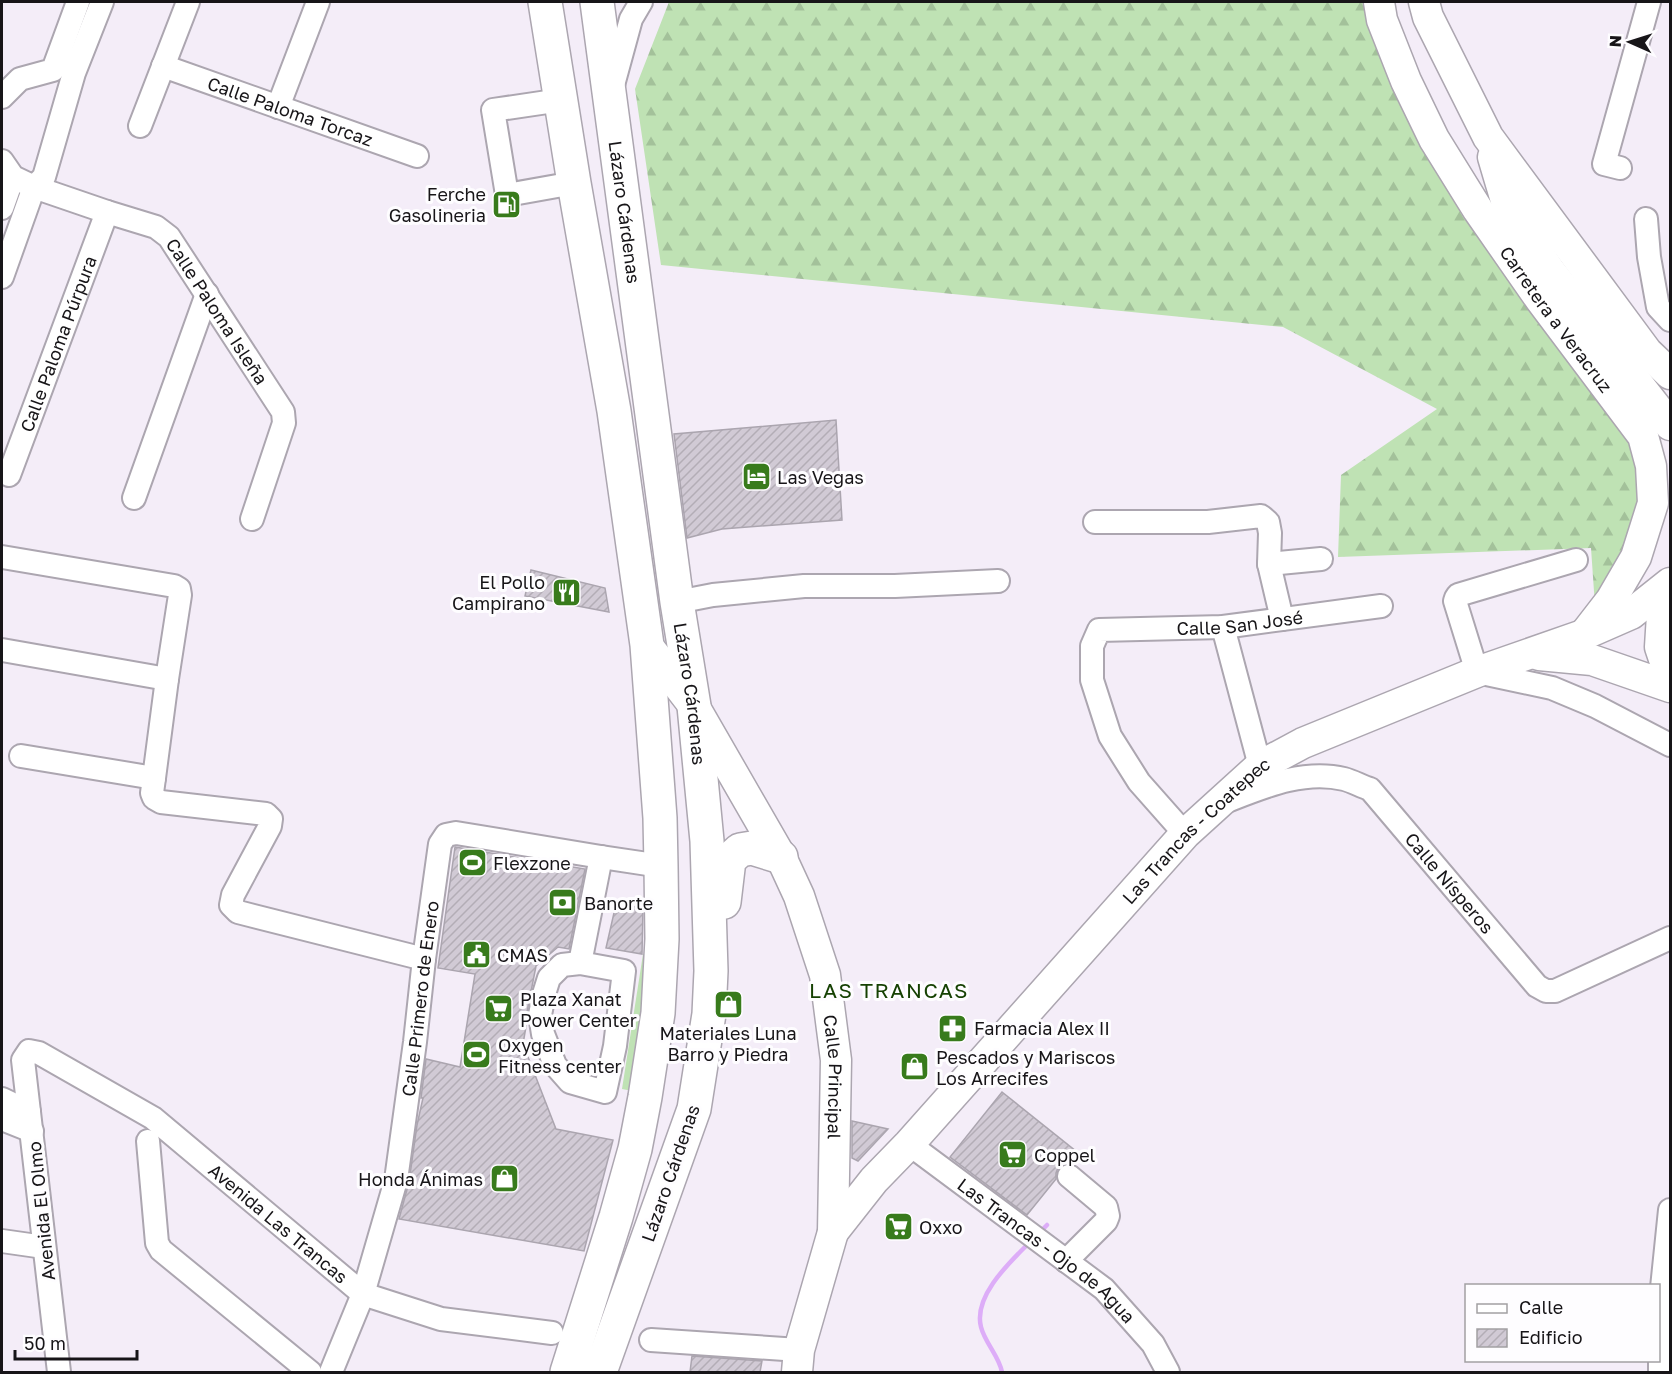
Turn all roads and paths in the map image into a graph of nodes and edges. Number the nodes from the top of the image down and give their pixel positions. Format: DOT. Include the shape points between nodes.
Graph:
graph roads {
  1 [pos="78,2"];
  2 [pos="102,2"];
  3 [pos="188,2"];
  4 [pos="318,2"];
  5 [pos="545,2"];
  6 [pos="597,2"];
  7 [pos="641,2"];
  8 [pos="1378,2"];
  9 [pos="1424,2"];
  10 [pos="1649,2"];
  11 [pos="163,66"];
  12 [pos="610,95"];
  13 [pos="2,97"];
  14 [pos="561,100"];
  15 [pos="278,107"];
  16 [pos="140,126"];
  17 [pos="1488,137"];
  18 [pos="417,156"];
  19 [pos="1620,168"];
  20 [pos="7,169"];
  21 [pos="574,183"];
  22 [pos="34,187"];
  23 [pos="2,208"];
  24 [pos="1478,210"];
  25 [pos="106,212"];
  26 [pos="1646,219"];
  27 [pos="1550,271"];
  28 [pos="2,277"];
  29 [pos="207,294"];
  30 [pos="1671,320"];
  31 [pos="1671,375"];
  32 [pos="1671,425"];
  33 [pos="9,475"];
  34 [pos="134,498"];
  35 [pos="252,519"];
  36 [pos="1095,522"];
  37 [pos="2,557"];
  38 [pos="1321,559"];
  39 [pos="1576,560"];
  40 [pos="1269,564"];
  41 [pos="998,581"];
  42 [pos="1671,583"];
  43 [pos="1671,599"];
  44 [pos="677,602"];
  45 [pos="1381,606"];
  46 [pos="1282,619"];
  47 [pos="1223,627"];
  48 [pos="1583,635"];
  49 [pos="647,645"];
  50 [pos="2,650"];
  51 [pos="1530,655"];
  52 [pos="1477,672"];
  53 [pos="1671,677"];
  54 [pos="166,680"];
  55 [pos="1671,687"];
  56 [pos="694,706"];
  57 [pos="1671,746"];
  58 [pos="21,756"];
  59 [pos="1260,766"];
  60 [pos="154,778"];
  61 [pos="1216,806"];
  62 [pos="1185,834"];
  63 [pos="601,857"];
  64 [pos="781,857"];
  65 [pos="661,866"];
  66 [pos="1671,938"];
  67 [pos="424,959"];
  68 [pos="580,963"];
  69 [pos="711,971"];
  70 [pos="29,1051"];
  71 [pos="606,1092"];
  72 [pos="645,1096"];
  73 [pos="2,1099"];
  74 [pos="2,1119"];
  75 [pos="31,1121"];
  76 [pos="148,1142"];
  77 [pos="909,1144"];
  78 [pos="1069,1176"];
  79 [pos="1671,1210"];
  80 [pos="832,1232"];
  81 [pos="2,1241"];
  82 [pos="45,1247"];
  83 [pos="1066,1261"];
  84 [pos="363,1294"];
  85 [pos="1665,1306"];
  86 [pos="552,1333"];
  87 [pos="651,1340"];
  88 [pos="798,1361"];
  89 [pos="1660,1361"];
  90 [pos="606,1364"];
  91 [pos="59,1372"];
  92 [pos="310,1372"];
  93 [pos="331,1372"];
  94 [pos="567,1372"];
  95 [pos="1168,1372"];
  1 -- 13 [label="street" via="52,70 20,79"];
  2 -- 22 [label="street" via="74,73 44,177"];
  3 -- 11 [label="street"];
  4 -- 15 [label="street"];
  5 -- 14 [label="highway, Lázaro Cárdenas"];
  6 -- 12 [label="highway, Lázaro Cárdenas"];
  7 -- 12 [label="street" via="631,19"];
  8 -- 24 [label="main road, Carretera a Veracruz" via="1406,81 1434,139"];
  9 -- 17 [label="main road"];
  10 -- 19 [label="street" via="1604,164"];
  11 -- 15 [label="street, Calle Paloma Torcaz"];
  11 -- 16 [label="street"];
  12 -- 44 [label="highway, Lázaro Cárdenas"];
  14 -- 21 [label="highway, Lázaro Cárdenas"];
  14 -- 21 [label="street" via="493,110 507,195"];
  15 -- 18 [label="street, Calle Paloma Torcaz"];
  17 -- 27 [label="main road" via="1509,211"];
  17 -- 31 [label="main road" via="1647,352"];
  20 -- 22 [label="street, Calle Paloma Isleña"];
  20 -- 23 [label="street"];
  21 -- 49 [label="highway, Lázaro Cárdenas" via="614,411"];
  22 -- 25 [label="street, Calle Paloma Isleña"];
  22 -- 28 [label="street"];
  24 -- 27 [label="main road"];
  24 -- 48 [label="main road, Carretera a Veracruz" via="1643,436 1651,466 1653,503 1636,557 1611,600"];
  25 -- 29 [label="street, Calle Paloma Isleña" via="163,232"];
  25 -- 33 [label="street, Calle Paloma Púrpura"];
  26 -- 30 [label="street" via="1658,307"];
  27 -- 32 [label="main road"];
  29 -- 34 [label="street"];
  29 -- 35 [label="street, Calle Paloma Isleña" via="283,412 284,423"];
  36 -- 40 [label="street" via="1208,522 1261,516 1268,522 1270,533"];
  37 -- 54 [label="street" via="179,589"];
  38 -- 40 [label="street"];
  39 -- 52 [label="street" via="1458,595 1455,601"];
  40 -- 46 [label="street"];
  41 -- 44 [label="street" via="804,586"];
  42 -- 48 [label="main road, Las Trancas - Coatepec" via="1631,614"];
  43 -- 53 [label="main road" via="1662,615 1660,647"];
  44 -- 56 [label="highway, Lázaro Cárdenas"];
  45 -- 46 [label="street, Calle San José"];
  46 -- 47 [label="street, Calle San José"];
  47 -- 59 [label="street"];
  47 -- 62 [label="street, Calle San José" via="1099,630 1092,646 1092,680 1110,736 1139,782"];
  48 -- 51 [label="main road, Las Trancas - Coatepec"];
  49 -- 56 [label="main road, Calle Principal"];
  49 -- 65 [label="highway, Lázaro Cárdenas"];
  50 -- 54 [label="street"];
  51 -- 52 [label="main road, Las Trancas - Coatepec"];
  51 -- 55 [label="main road" via="1592,660"];
  52 -- 57 [label="street" via="1551,688"];
  52 -- 59 [label="main road, Las Trancas - Coatepec" via="1303,743"];
  54 -- 60 [label="street"];
  56 -- 64 [label="main road, Calle Principal"];
  56 -- 69 [label="highway, Lázaro Cárdenas" via="707,841"];
  58 -- 60 [label="street"];
  59 -- 61 [label="main road, Las Trancas - Coatepec"];
  60 -- 67 [label="street" via="152,793 161,802 266,814 271,819 233,895 231,905 238,912"];
  61 -- 62 [label="main road, Las Trancas - Coatepec"];
  61 -- 66 [label="street, Calle Nísperos" via="1276,783 1316,776 1343,779 1370,789 1537,986 1546,991 1555,991"];
  62 -- 77 [label="main road, Las Trancas - Coatepec"];
  63 -- 65 [label="street, Calle Primero de Enero"];
  63 -- 67 [label="street, Calle Primero de Enero" via="456,833 446,835 440,844"];
  63 -- 68 [label="street"];
  64 -- 69 [label="highway" via="752,848 740,850 729,860 719,949"];
  64 -- 80 [label="main road, Calle Principal" via="800,896 825,975 836,1060"];
  65 -- 72 [label="highway, Lázaro Cárdenas" via="658,1014"];
  67 -- 84 [label="street, Calle Primero de Enero" via="396,1180"];
  68 -- 71 [label="street" via="624,971"];
  68 -- 71 [label="street" via="562,965 549,978 540,1015 543,1034 555,1065 570,1082"];
  69 -- 90 [label="highway, Lázaro Cárdenas" via="709,1014 694,1110"];
  70 -- 75 [label="street, Avenida El Olmo" via="23,1060"];
  70 -- 84 [label="street, Avenida Las Trancas" via="153,1118"];
  71 -- 72 [label="street"];
  72 -- 94 [label="highway, Lázaro Cárdenas" via="616,1217"];
  73 -- 75 [label="street"];
  74 -- 75 [label="street"];
  75 -- 82 [label="street, Avenida El Olmo"];
  76 -- 92 [label="street" via="157,1243 161,1250"];
  77 -- 80 [label="main road, Las Trancas - Coatepec"];
  77 -- 83 [label="street, Las Trancas - Ojo de Agua"];
  78 -- 83 [label="street" via="1106,1207 1108,1216"];
  79 -- 85 [label="street"];
  80 -- 88 [label="main road, Calle Principal"];
  81 -- 82 [label="street"];
  82 -- 91 [label="street, Avenida El Olmo"];
  83 -- 95 [label="street, Las Trancas - Ojo de Agua" via="1104,1289 1153,1344"];
  84 -- 86 [label="street, Avenida Las Trancas" via="441,1319"];
  84 -- 93 [label="street, Calle Primero de Enero"];
  85 -- 89 [label="street"];
  87 -- 88 [label="street"];
}
